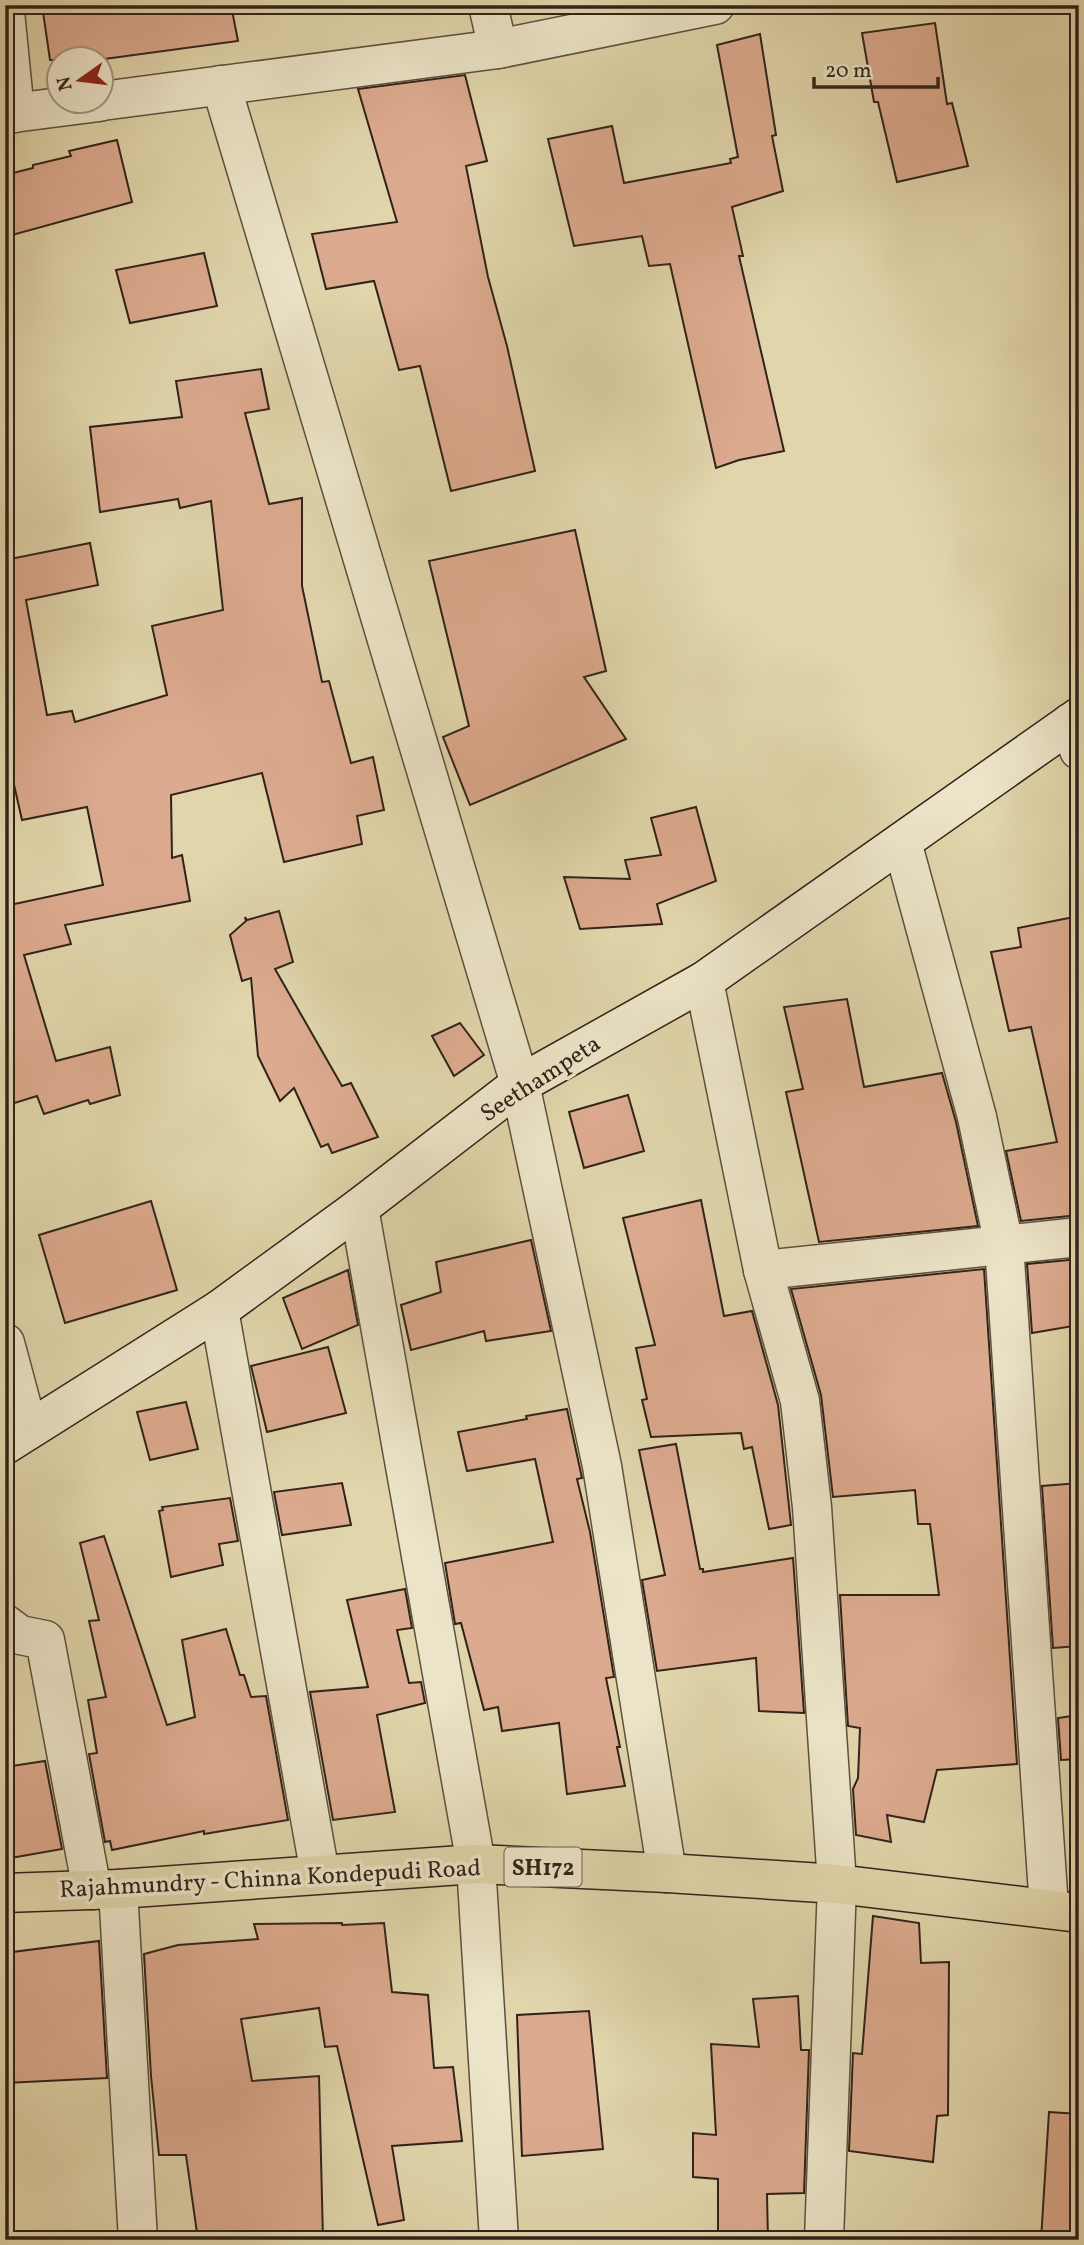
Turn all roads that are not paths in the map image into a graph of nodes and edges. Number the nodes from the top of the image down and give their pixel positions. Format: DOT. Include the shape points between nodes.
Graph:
graph roads {
  1 [pos="488,5"];
  2 [pos="715,5"];
  3 [pos="5,12"];
  4 [pos="498,49"];
  5 [pos="220,85"];
  6 [pos="116,99"];
  7 [pos="46,108"];
  8 [pos="10,113"];
  9 [pos="1076,730"];
  10 [pos="902,842"];
  11 [pos="704,981"];
  12 [pos="520,1084"];
  13 [pos="359,1208"];
  14 [pos="1079,1237"];
  15 [pos="1004,1245"];
  16 [pos="763,1270"];
  17 [pos="219,1310"];
  18 [pos="5,1343"];
  19 [pos="17,1437"];
  20 [pos="5,1624"];
  21 [pos="476,1864"];
  22 [pos="667,1873"];
  23 [pos="320,1874"];
  24 [pos="837,1884"];
  25 [pos="105,1889"];
  26 [pos="5,1894"];
  27 [pos="1064,1910"];
  28 [pos="138,2240"];
  29 [pos="499,2240"];
  30 [pos="824,2240"];
  1 -- 4 [label="street"];
  2 -- 4 [label="street"];
  3 -- 8 [label="street"];
  4 -- 5 [label="street"];
  5 -- 6 [label="street"];
  5 -- 12 [label="street"];
  7 -- 8 [label="street"];
  9 -- 10 [label="street, Seethampeta"];
  10 -- 11 [label="street, Seethampeta"];
  10 -- 15 [label="street" via="977,1117"];
  11 -- 12 [label="street, Seethampeta"];
  11 -- 16 [label="street"];
  12 -- 13 [label="street, Seethampeta"];
  12 -- 22 [label="street" via="602,1466"];
  13 -- 17 [label="street, Seethampeta"];
  13 -- 21 [label="street"];
  14 -- 15 [label="street"];
  15 -- 16 [label="street"];
  15 -- 27 [label="street"];
  16 -- 24 [label="street" via="800,1401 813,1520"];
  17 -- 19 [label="street, Seethampeta"];
  17 -- 23 [label="street"];
  18 -- 19 [label="street"];
  20 -- 25 [label="street" via="20,1635 45,1640"];
  21 -- 22 [label="main road, Rajahmundry - Chinna Kondepudi Road / SH172"];
  21 -- 23 [label="main road, Rajahmundry - Chinna Kondepudi Road / SH172"];
  21 -- 29 [label="street"];
  22 -- 24 [label="main road, Rajahmundry - Chinna Kondepudi Road / SH172"];
  23 -- 25 [label="main road, Rajahmundry - Chinna Kondepudi Road / SH172"];
  24 -- 27 [label="main road, Rajahmundry - Chinna Kondepudi Road / SH172"];
  24 -- 30 [label="street"];
  25 -- 26 [label="main road, Rajahmundry - Chinna Kondepudi Road / SH172"];
  25 -- 28 [label="street"];
}
